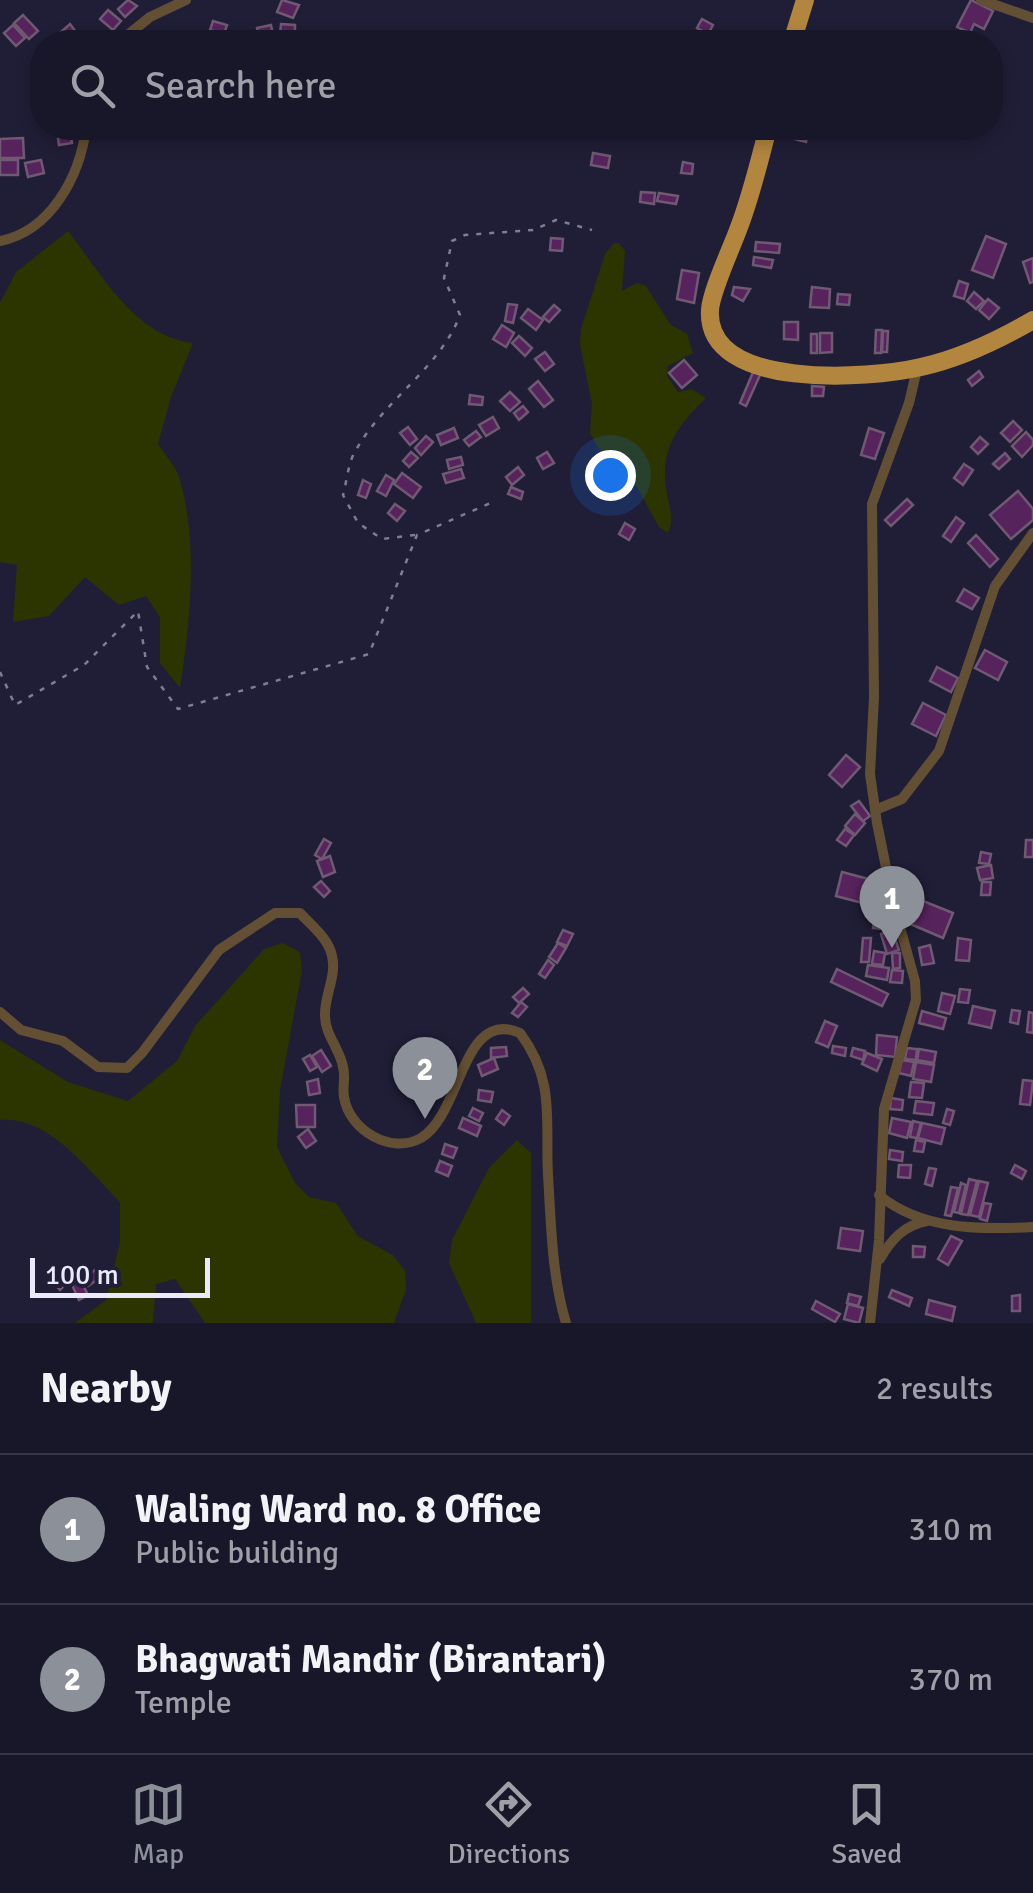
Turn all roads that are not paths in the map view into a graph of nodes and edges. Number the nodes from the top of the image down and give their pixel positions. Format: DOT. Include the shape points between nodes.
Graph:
graph roads {
  1 [pos="186,0"];
  2 [pos="805,0"];
  3 [pos="981,0"];
  4 [pos="1033,18"];
  5 [pos="133,30"];
  6 [pos="796,30"];
  7 [pos="85,140"];
  8 [pos="765,140"];
  9 [pos="0,241"];
  10 [pos="1033,320"];
  11 [pos="917,368"];
  12 [pos="1033,533"];
  13 [pos="875,810"];
  14 [pos="0,1012"];
  15 [pos="878,1194"];
  16 [pos="931,1220"];
  17 [pos="1033,1227"];
  18 [pos="877,1264"];
  19 [pos="566,1323"];
  20 [pos="870,1323"];
  1 -- 5 [label="street"];
  2 -- 6 [label="highway"];
  3 -- 4 [label="street"];
  7 -- 9 [label="street" via="62,200 16,238"];
  8 -- 11 [label="highway" via="710,309 716,339 737,358 796,375"];
  10 -- 11 [label="highway" via="991,344"];
  11 -- 13 [label="street" via="872,504"];
  12 -- 13 [label="street" via="995,586 939,752 902,799"];
  13 -- 15 [label="street" via="916,1000 884,1109"];
  14 -- 19 [label="street" via="21,1030 64,1041 98,1067 126,1068 219,950 275,913 300,912 332,953 325,1022 344,1068 349,1114 376,1139 407,1143 434,1128 487,1032 499,1027 520,1033 546,1089 558,1298"];
  15 -- 16 [label="street"];
  15 -- 18 [label="street"];
  16 -- 17 [label="street" via="982,1229"];
  16 -- 18 [label="street" via="905,1229"];
  18 -- 20 [label="street"];
}
